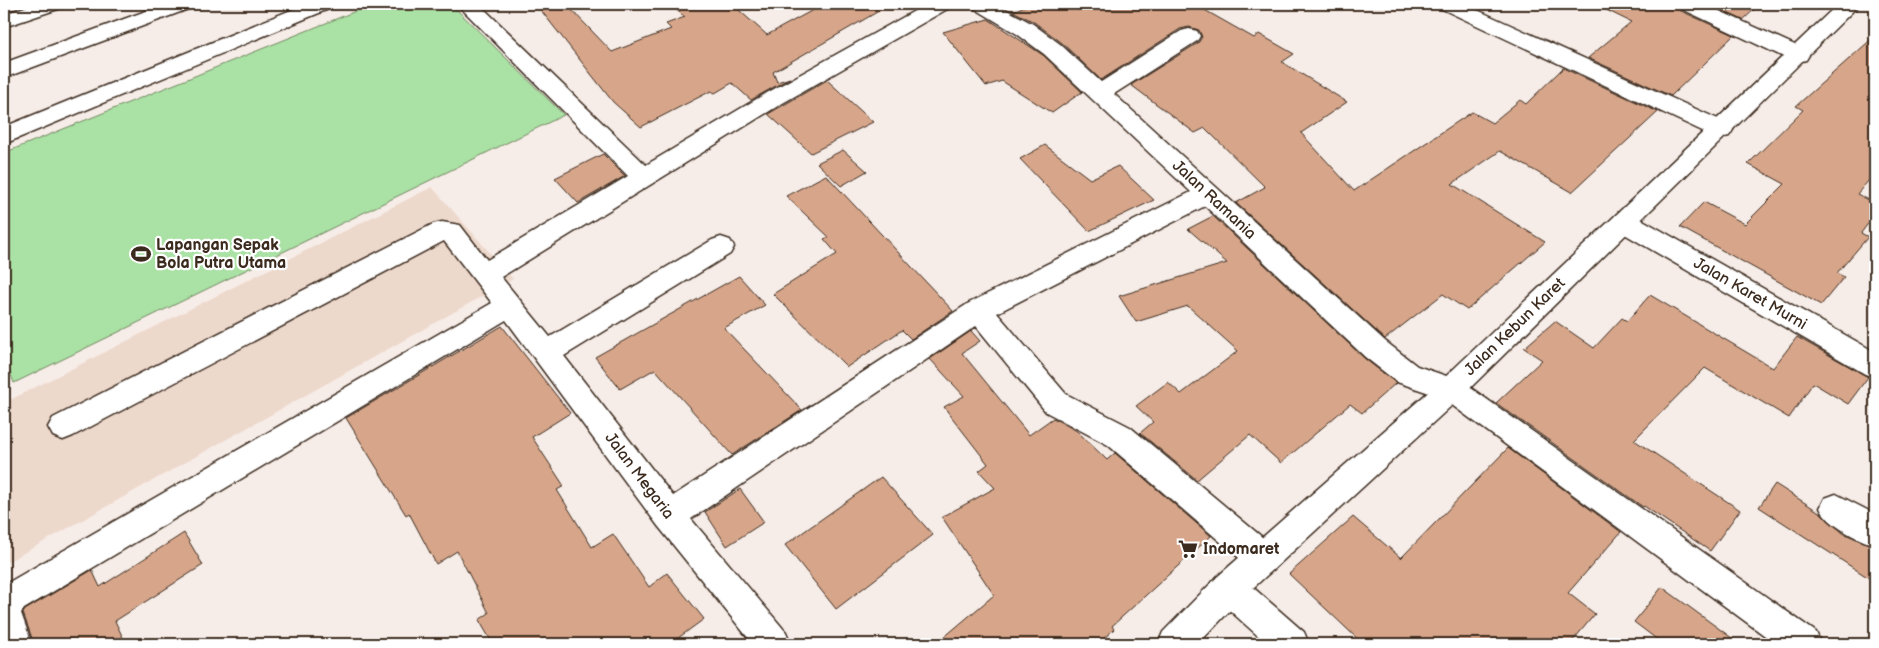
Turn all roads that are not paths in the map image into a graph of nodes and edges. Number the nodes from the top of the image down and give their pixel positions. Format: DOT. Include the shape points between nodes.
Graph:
graph roads {
  1 [pos="54,4"];
  2 [pos="184,4"];
  3 [pos="324,4"];
  4 [pos="467,4"];
  5 [pos="942,4"];
  6 [pos="981,4"];
  7 [pos="1447,4"];
  8 [pos="1686,4"];
  9 [pos="1850,4"];
  10 [pos="280,11"];
  11 [pos="4,22"];
  12 [pos="1188,36"];
  13 [pos="1798,55"];
  14 [pos="4,72"];
  15 [pos="1099,93"];
  16 [pos="1721,130"];
  17 [pos="4,136"];
  18 [pos="643,176"];
  19 [pos="1208,194"];
  20 [pos="1624,222"];
  21 [pos="721,247"];
  22 [pos="483,275"];
  23 [pos="510,305"];
  24 [pos="979,310"];
  25 [pos="546,353"];
  26 [pos="1875,366"];
  27 [pos="1451,389"];
  28 [pos="63,427"];
  29 [pos="1836,508"];
  30 [pos="669,516"];
  31 [pos="1875,531"];
  32 [pos="1263,558"];
  33 [pos="1229,588"];
  34 [pos="4,611"];
  35 [pos="15,644"];
  36 [pos="774,644"];
  37 [pos="1175,644"];
  38 [pos="1292,644"];
  39 [pos="1804,644"];
  1 -- 11 [label="street"];
  2 -- 14 [label="street"];
  3 -- 10 [label="street"];
  4 -- 18 [label="street"];
  5 -- 18 [label="street"];
  6 -- 15 [label="street, Jalan Ramania" via="1040,38"];
  7 -- 16 [label="street"];
  8 -- 13 [label="street"];
  9 -- 13 [label="street, Jalan Kebun Karet"];
  10 -- 17 [label="street"];
  12 -- 15 [label="street"];
  13 -- 16 [label="street, Jalan Kebun Karet"];
  15 -- 19 [label="street, Jalan Ramania"];
  16 -- 20 [label="street, Jalan Kebun Karet"];
  18 -- 22 [label="street"];
  19 -- 24 [label="street"];
  19 -- 27 [label="street, Jalan Ramania" via="1375,349 1407,374"];
  20 -- 26 [label="street, Jalan Karet Murni"];
  20 -- 27 [label="street, Jalan Kebun Karet"];
  21 -- 25 [label="street"];
  22 -- 23 [label="street, Jalan Megaria"];
  22 -- 28 [label="street, Jalan Megaria" via="451,232 442,232"];
  23 -- 25 [label="street, Jalan Megaria"];
  23 -- 34 [label="street" via="12,598"];
  24 -- 30 [label="street"];
  24 -- 32 [label="street" via="1056,404 1119,436"];
  25 -- 30 [label="street, Jalan Megaria"];
  27 -- 32 [label="street, Jalan Kebun Karet"];
  27 -- 39 [label="street, Jalan Ramania"];
  29 -- 31 [label="street"];
  30 -- 36 [label="street, Jalan Megaria"];
  32 -- 33 [label="street, Jalan Kebun Karet"];
  33 -- 37 [label="street, Jalan Kebun Karet"];
  33 -- 38 [label="street"];
  34 -- 35 [label="street"];
}
